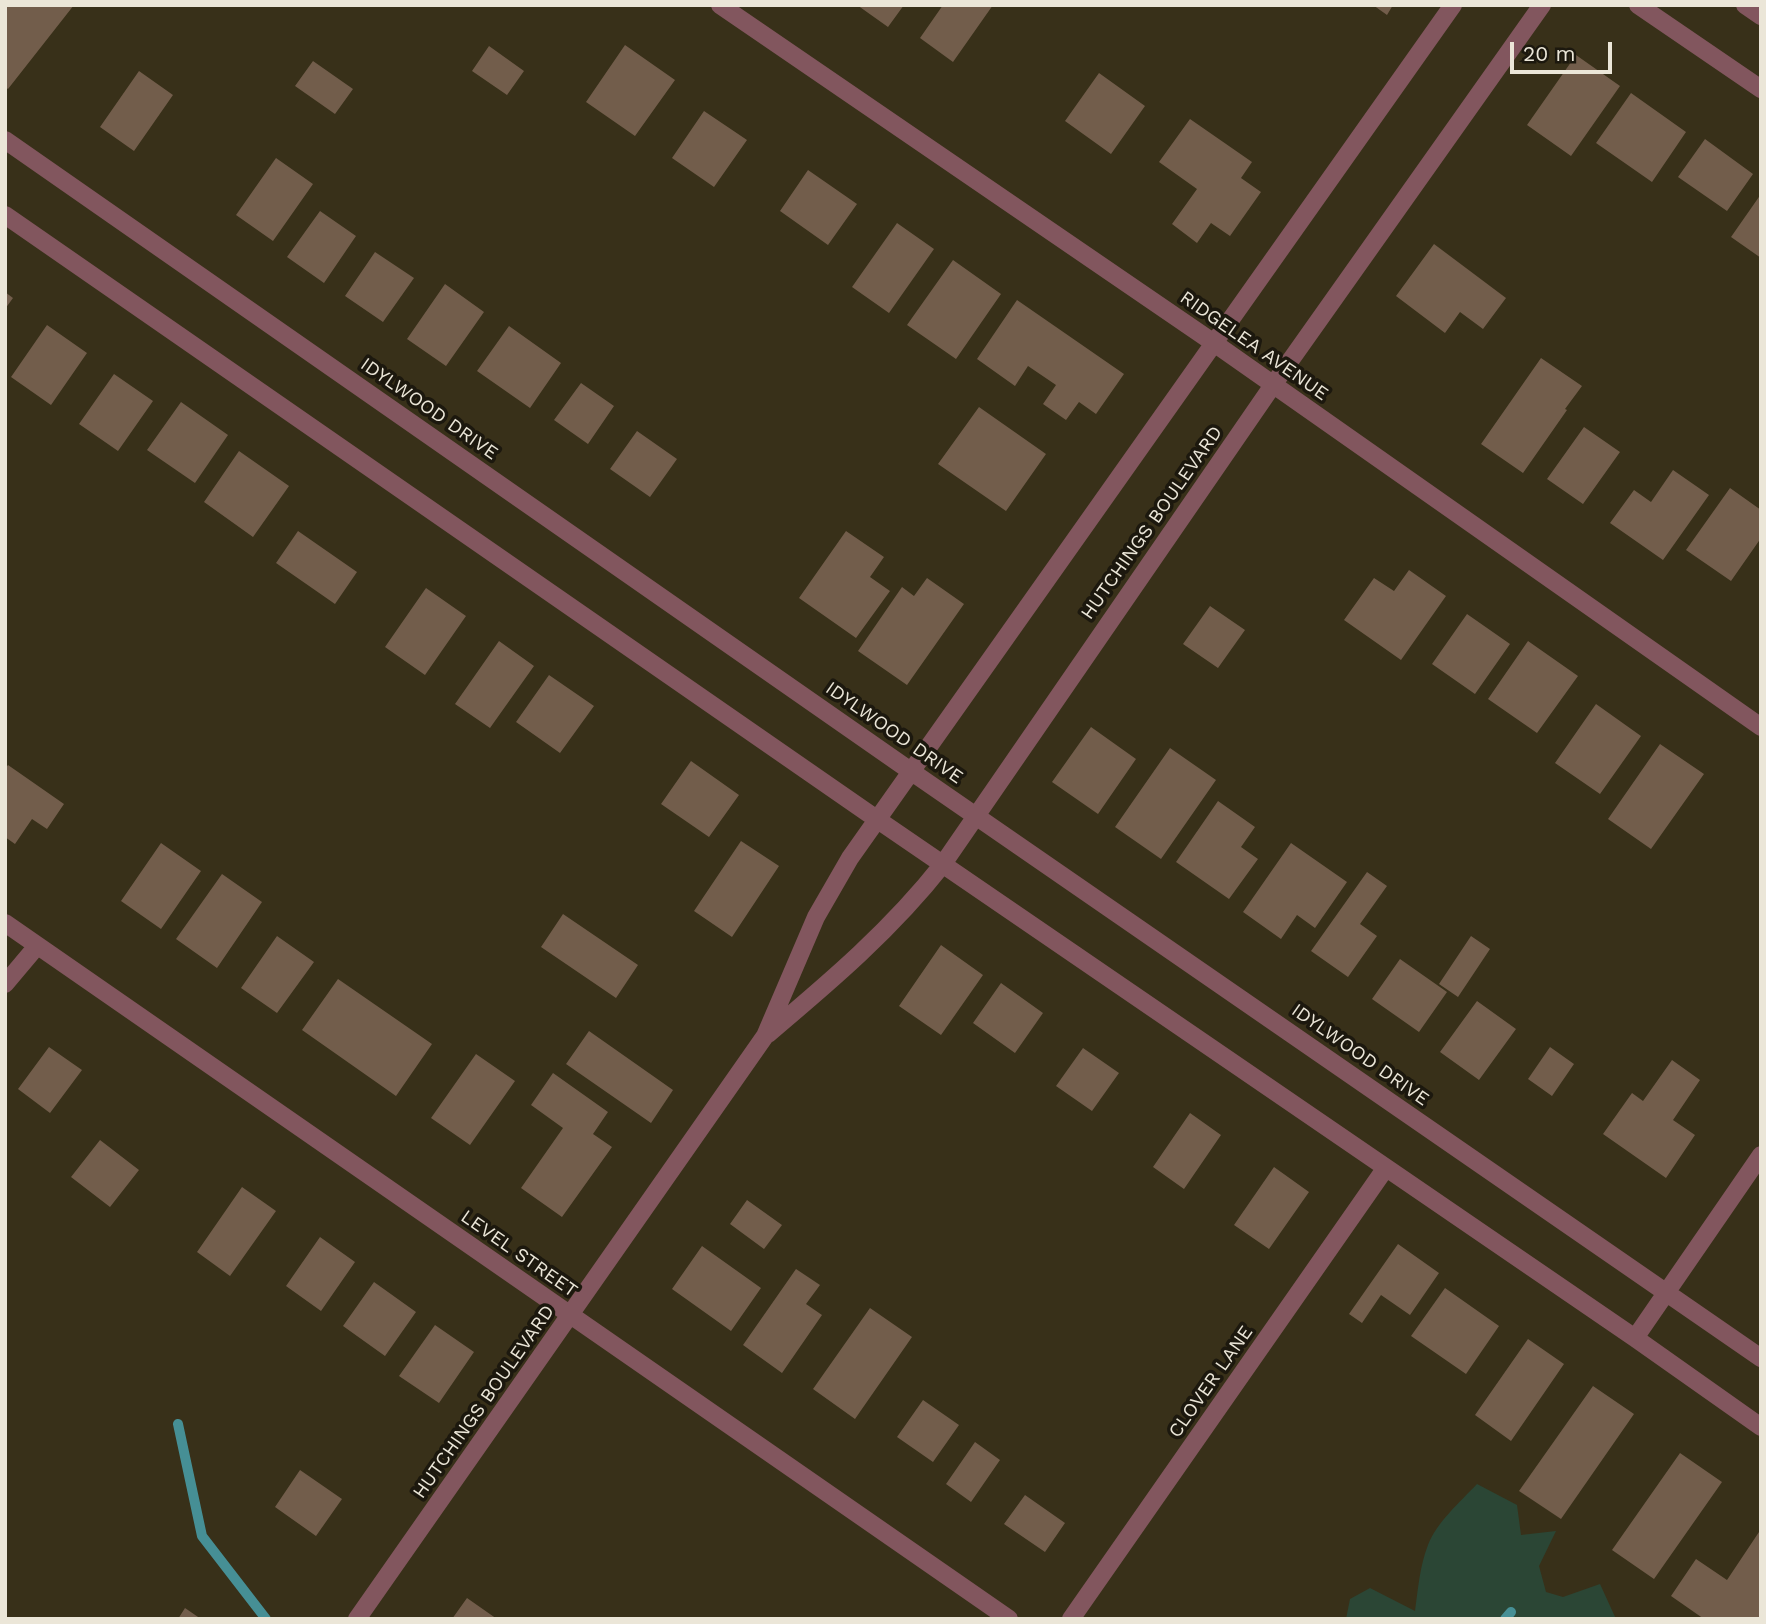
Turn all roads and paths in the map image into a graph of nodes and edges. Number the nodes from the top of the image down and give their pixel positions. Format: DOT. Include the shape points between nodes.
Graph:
graph roads {
  1 [pos="720,5"];
  2 [pos="1452,5"];
  3 [pos="1542,5"];
  4 [pos="1638,5"];
  5 [pos="1745,5"];
  6 [pos="1761,16"];
  7 [pos="1761,89"];
  8 [pos="5,140"];
  9 [pos="5,215"];
  10 [pos="1214,343"];
  11 [pos="1273,385"];
  12 [pos="1761,727"];
  13 [pos="912,772"];
  14 [pos="975,815"];
  15 [pos="878,820"];
  16 [pos="943,864"];
  17 [pos="5,923"];
  18 [pos="37,946"];
  19 [pos="5,984"];
  20 [pos="765,1036"];
  21 [pos="1761,1155"];
  22 [pos="1385,1168"];
  23 [pos="1665,1292"];
  24 [pos="571,1315"];
  25 [pos="1635,1338"];
  26 [pos="1761,1358"];
  27 [pos="1761,1427"];
  28 [pos="357,1619"];
  29 [pos="1009,1619"];
  30 [pos="1071,1619"];
  1 -- 10 [label="street, RIDGELEA AVENUE"];
  2 -- 10 [label="street, HUTCHINGS BOULEVARD"];
  3 -- 11 [label="street, HUTCHINGS BOULEVARD"];
  4 -- 7 [label="street"];
  5 -- 6 [label="street"];
  8 -- 13 [label="street, IDYLWOOD DRIVE"];
  9 -- 15 [label="street"];
  10 -- 11 [label="street, RIDGELEA AVENUE"];
  10 -- 13 [label="street, HUTCHINGS BOULEVARD"];
  11 -- 12 [label="street, RIDGELEA AVENUE"];
  11 -- 14 [label="street, HUTCHINGS BOULEVARD"];
  13 -- 14 [label="street, IDYLWOOD DRIVE"];
  13 -- 15 [label="street, HUTCHINGS BOULEVARD"];
  14 -- 16 [label="street, HUTCHINGS BOULEVARD"];
  14 -- 23 [label="street, IDYLWOOD DRIVE"];
  15 -- 16 [label="street"];
  15 -- 20 [label="street, HUTCHINGS BOULEVARD" via="816,917"];
  16 -- 20 [label="street, HUTCHINGS BOULEVARD" via="873,942"];
  16 -- 22 [label="street"];
  17 -- 18 [label="street, LEVEL STREET"];
  18 -- 19 [label="street"];
  18 -- 24 [label="street, LEVEL STREET"];
  20 -- 24 [label="street, HUTCHINGS BOULEVARD"];
  21 -- 23 [label="street"];
  22 -- 25 [label="street"];
  22 -- 30 [label="street, CLOVER LANE"];
  23 -- 25 [label="street"];
  23 -- 26 [label="street, IDYLWOOD DRIVE"];
  24 -- 28 [label="street, HUTCHINGS BOULEVARD"];
  24 -- 29 [label="street, LEVEL STREET"];
  25 -- 27 [label="street"];
}
